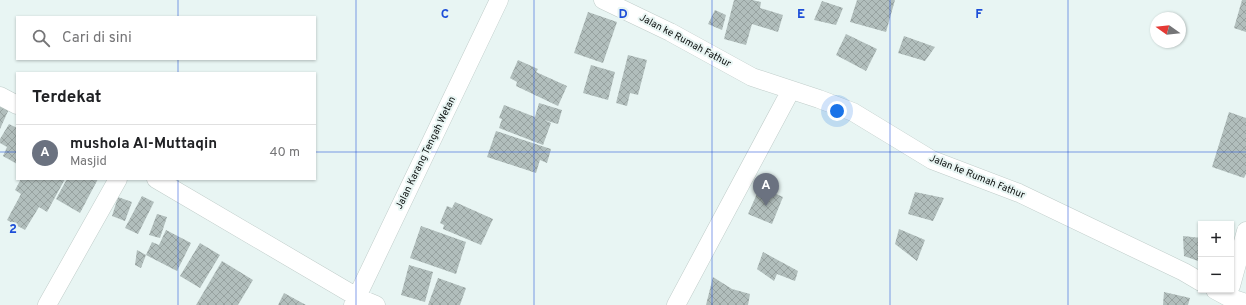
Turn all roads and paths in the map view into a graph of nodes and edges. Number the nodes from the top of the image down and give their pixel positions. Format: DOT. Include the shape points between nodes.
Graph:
graph roads {
  1 [pos="499,0"];
  2 [pos="603,0"];
  3 [pos="791,90"];
  4 [pos="0,96"];
  5 [pos="16,104"];
  6 [pos="117,180"];
  7 [pos="158,180"];
  8 [pos="1246,231"];
  9 [pos="1234,267"];
  10 [pos="1198,280"];
  11 [pos="1229,293"];
  12 [pos="355,301"];
  13 [pos="1246,303"];
  14 [pos="47,305"];
  15 [pos="376,305"];
  16 [pos="676,305"];
  1 -- 12 [label="street, Jalan Karang Tengah Wetan"];
  2 -- 3 [label="street, Jalan ke Rumah Fathur" via="670,32 752,77"];
  3 -- 10 [label="street, Jalan ke Rumah Fathur" via="853,112 932,160 1018,194"];
  3 -- 16 [label="street"];
  4 -- 5 [label="street"];
  6 -- 14 [label="street"];
  7 -- 12 [label="street"];
  8 -- 9 [label="street"];
  11 -- 13 [label="street"];
  12 -- 15 [label="street"];
}
